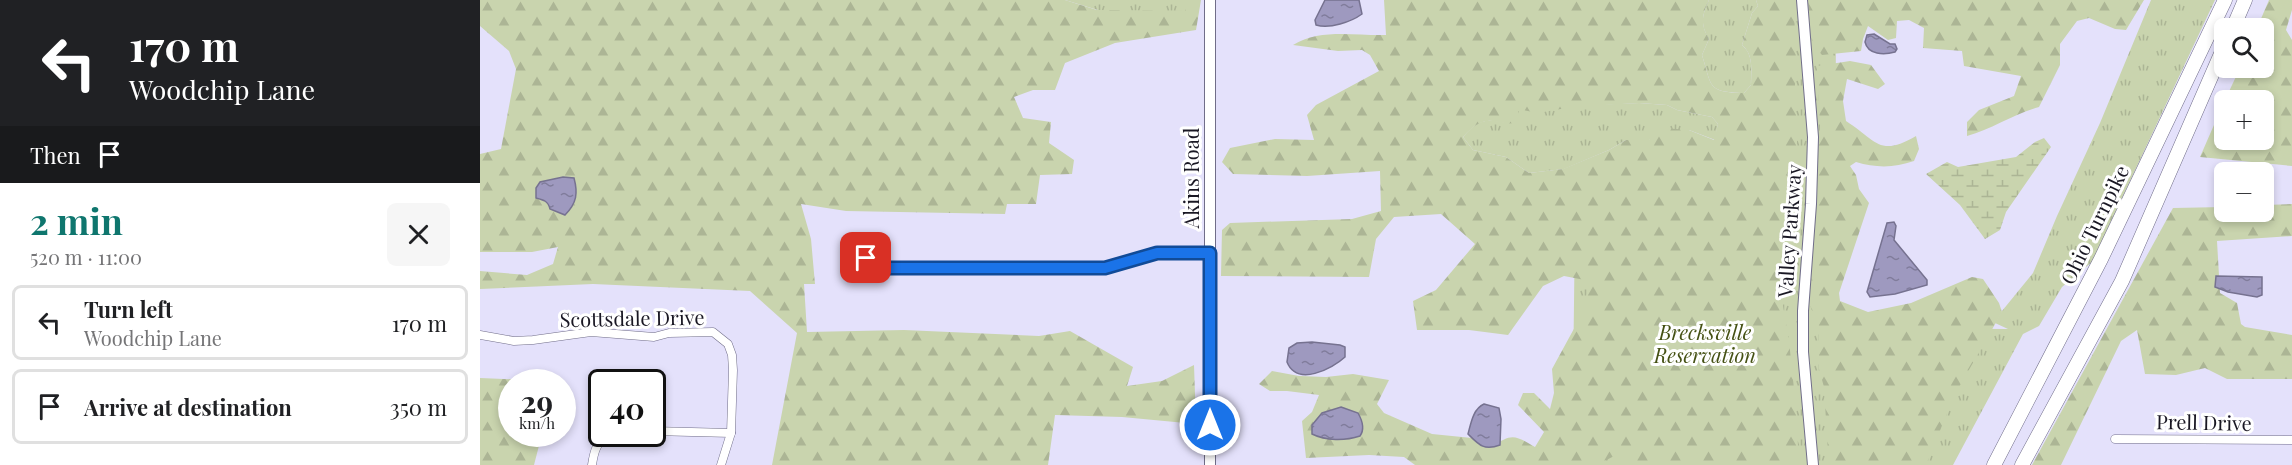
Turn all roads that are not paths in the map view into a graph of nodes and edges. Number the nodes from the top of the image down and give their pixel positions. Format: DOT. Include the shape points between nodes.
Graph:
graph roads {
  1 [pos="1210,0"];
  2 [pos="1802,0"];
  3 [pos="2224,0"];
  4 [pos="2245,0"];
  5 [pos="2237,18"];
  6 [pos="2214,70"];
  7 [pos="1210,253"];
  8 [pos="877,268"];
  9 [pos="480,335"];
  10 [pos="666,431"];
  11 [pos="731,433"];
  12 [pos="2115,438"];
  13 [pos="2292,440"];
  14 [pos="597,447"];
  15 [pos="592,465"];
  16 [pos="721,465"];
  17 [pos="1210,465"];
  18 [pos="1813,465"];
  19 [pos="1994,465"];
  20 [pos="2022,465"];
  1 -- 7 [label="street, Akins Road"];
  2 -- 18 [label="street, Valley Parkway" via="1813,137 1803,352"];
  3 -- 19 [label="highway, Ohio Turnpike" via="2101,260"];
  4 -- 5 [label="highway"];
  6 -- 20 [label="highway" via="2122,281"];
  7 -- 8 [label="street" via="1157,253 1105,268"];
  7 -- 17 [label="street, Akins Road"];
  9 -- 11 [label="street, Scottsdale Drive" via="533,340 591,332 654,337 713,332 728,344 732,355"];
  10 -- 11 [label="street"];
  11 -- 16 [label="street, Scottsdale Drive"];
  12 -- 13 [label="street, Prell Drive"];
  14 -- 15 [label="street"];
}
